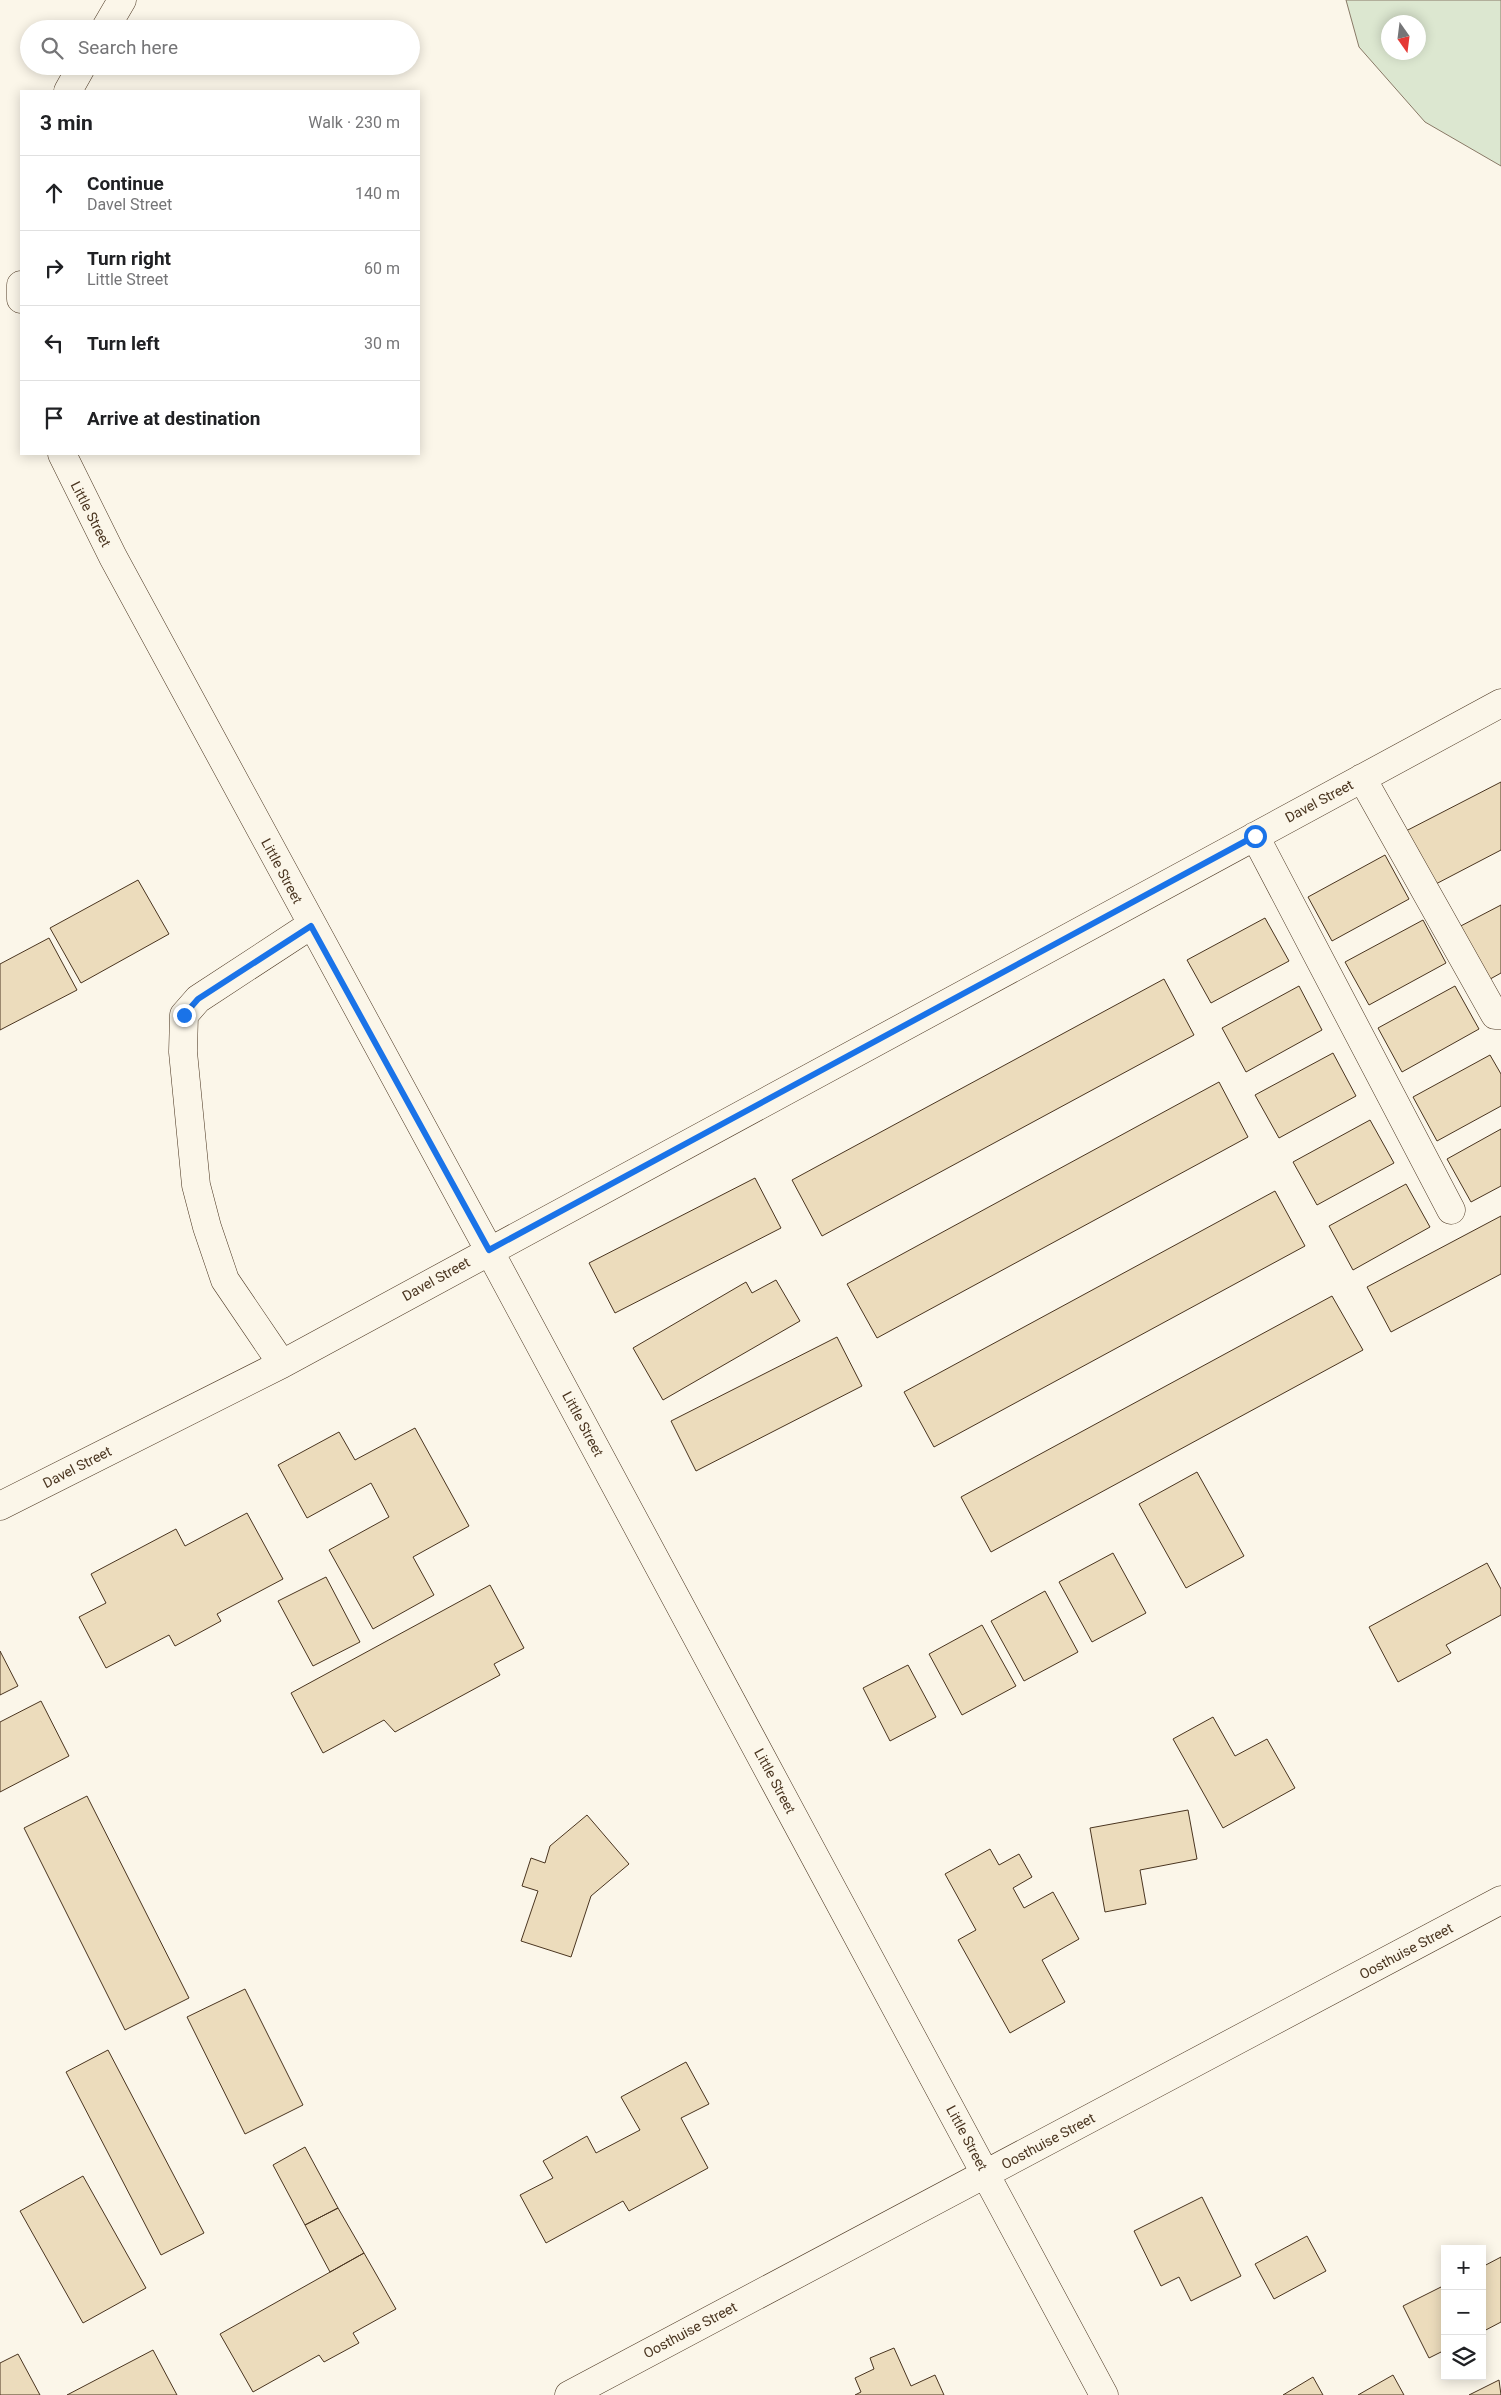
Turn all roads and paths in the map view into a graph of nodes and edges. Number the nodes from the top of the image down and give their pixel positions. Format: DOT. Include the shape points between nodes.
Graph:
graph roads {
  1 [pos="122,0"];
  2 [pos="110,20"];
  3 [pos="77,75"];
  4 [pos="69,90"];
  5 [pos="62,455"];
  6 [pos="1501,703"];
  7 [pos="1362,778"];
  8 [pos="1255,836"];
  9 [pos="311,926"];
  10 [pos="1501,1016"];
  11 [pos="1452,1210"];
  12 [pos="489,1250"];
  13 [pos="282,1364"];
  14 [pos="0,1506"];
  15 [pos="1501,1900"];
  16 [pos="986,2174"];
  17 [pos="569,2395"];
  18 [pos="1104,2395"];
  1 -- 2 [label="street"];
  3 -- 4 [label="street"];
  5 -- 9 [label="street, Little Street" via="112,557"];
  6 -- 7 [label="street, Davel Street"];
  7 -- 8 [label="street, Davel Street"];
  7 -- 10 [label="street" via="1495,1015"];
  8 -- 11 [label="street"];
  8 -- 12 [label="street, Davel Street"];
  9 -- 12 [label="street, Little Street"];
  9 -- 13 [label="street" via="198,999 184,1015 183,1052 196,1184 207,1227 226,1280"];
  12 -- 13 [label="street, Davel Street"];
  12 -- 16 [label="street, Little Street"];
  13 -- 14 [label="street, Davel Street"];
  15 -- 16 [label="street, Oosthuise Street"];
  16 -- 17 [label="street, Oosthuise Street"];
  16 -- 18 [label="street, Little Street"];
}
